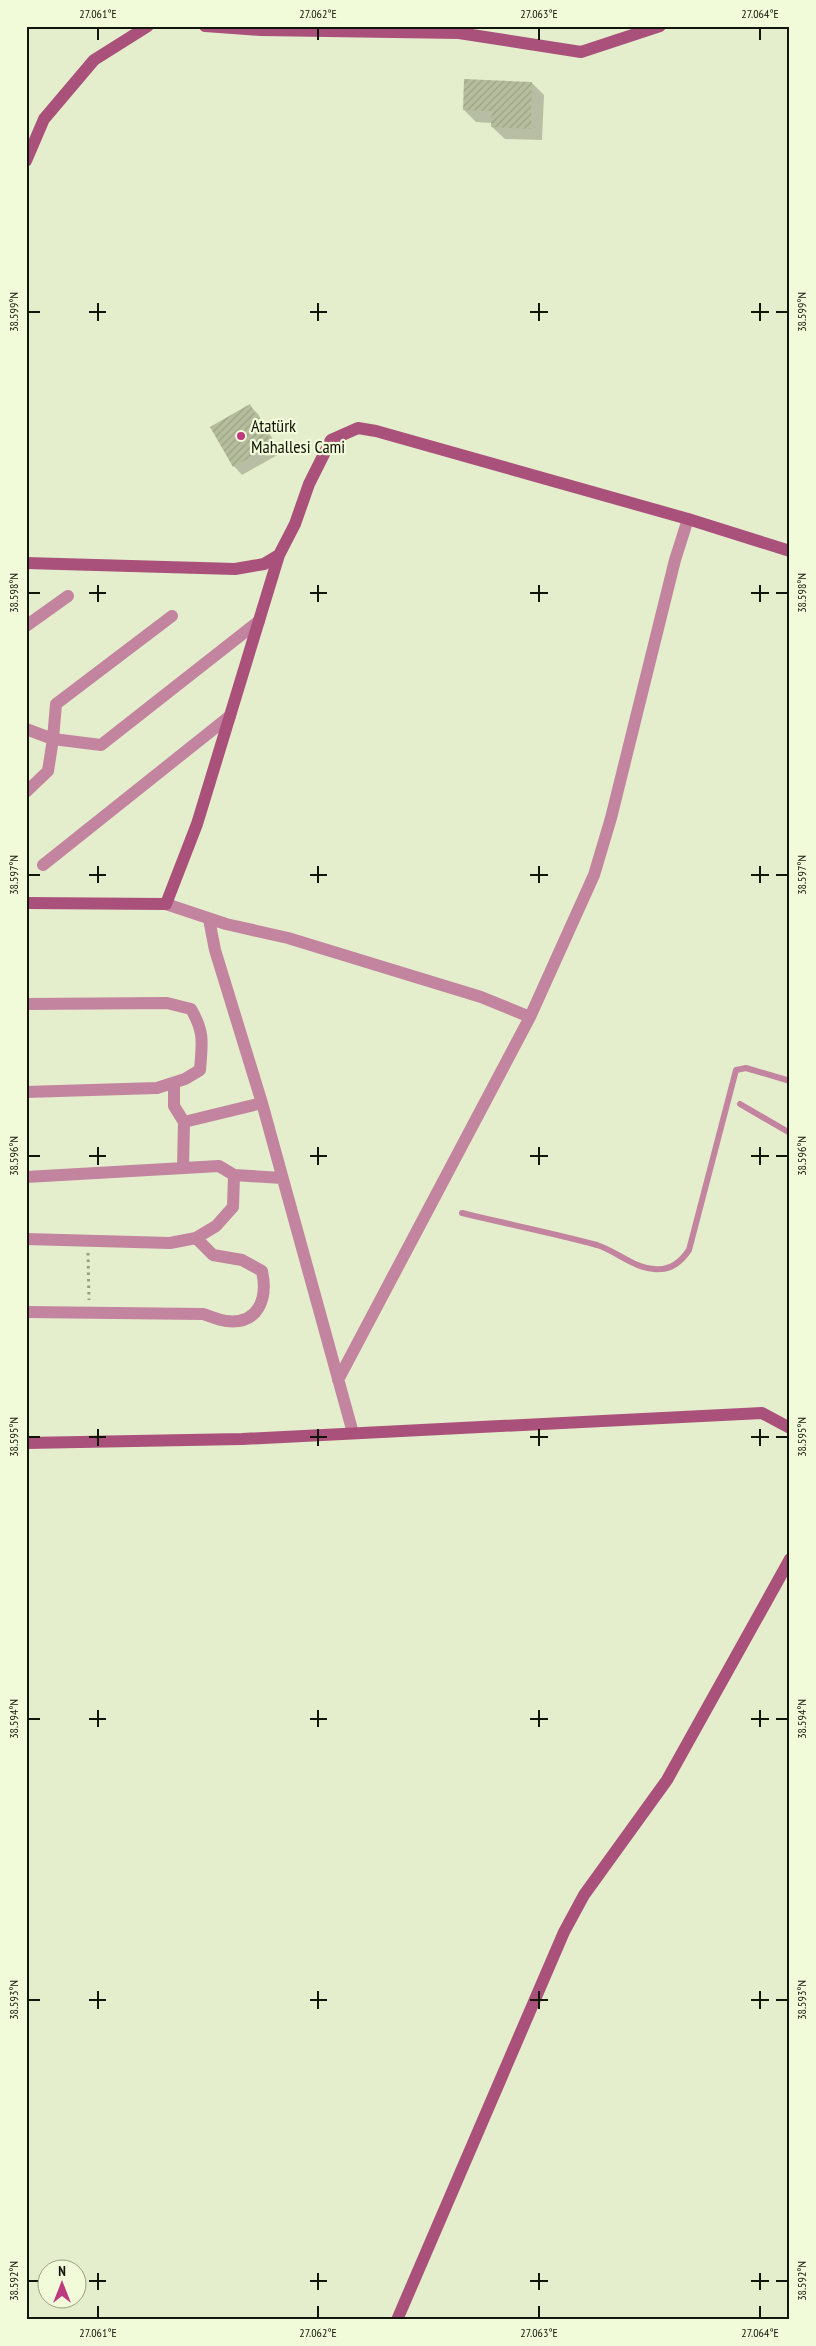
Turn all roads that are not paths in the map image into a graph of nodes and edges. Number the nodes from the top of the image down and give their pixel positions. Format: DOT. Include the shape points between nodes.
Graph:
graph roads {
  1 [pos="148,26"];
  2 [pos="206,26"];
  3 [pos="660,26"];
  4 [pos="26,161"];
  5 [pos="688,519"];
  6 [pos="790,551"];
  7 [pos="279,555"];
  8 [pos="26,563"];
  9 [pos="68,596"];
  10 [pos="172,616"];
  11 [pos="259,621"];
  12 [pos="26,626"];
  13 [pos="230,716"];
  14 [pos="26,729"];
  15 [pos="53,739"];
  16 [pos="26,792"];
  17 [pos="44,864"];
  18 [pos="26,903"];
  19 [pos="166,904"];
  20 [pos="209,919"];
  21 [pos="26,1004"];
  22 [pos="530,1017"];
  23 [pos="790,1080"];
  24 [pos="174,1083"];
  25 [pos="26,1092"];
  26 [pos="262,1103"];
  27 [pos="740,1104"];
  28 [pos="184,1122"];
  29 [pos="790,1132"];
  30 [pos="183,1167"];
  31 [pos="234,1175"];
  32 [pos="26,1177"];
  33 [pos="282,1178"];
  34 [pos="462,1213"];
  35 [pos="196,1238"];
  36 [pos="26,1239"];
  37 [pos="26,1312"];
  38 [pos="338,1380"];
  39 [pos="790,1428"];
  40 [pos="353,1433"];
  41 [pos="26,1443"];
  42 [pos="790,1559"];
  43 [pos="397,2320"];
  1 -- 4 [label="street" via="94,60 44,119"];
  2 -- 3 [label="street" via="459,33 581,52"];
  5 -- 6 [label="street"];
  5 -- 7 [label="street" via="358,428 331,440"];
  5 -- 22 [label="street" via="603,848"];
  7 -- 8 [label="street" via="264,564 235,569"];
  7 -- 11 [label="street"];
  9 -- 12 [label="street"];
  10 -- 15 [label="street" via="56,704"];
  11 -- 13 [label="street"];
  11 -- 15 [label="street" via="101,745"];
  13 -- 17 [label="street"];
  13 -- 19 [label="street" via="197,824"];
  14 -- 15 [label="street"];
  15 -- 16 [label="street" via="48,771"];
  18 -- 19 [label="street"];
  19 -- 20 [label="street"];
  20 -- 22 [label="street" via="288,938 481,997"];
  20 -- 26 [label="street" via="215,950"];
  21 -- 24 [label="street" via="167,1003 191,1009 201,1025 200,1070"];
  22 -- 38 [label="street"];
  23 -- 34 [label="lane" via="746,1068 736,1070 689,1250 670,1267 646,1268 599,1246"];
  24 -- 25 [label="street" via="157,1088"];
  24 -- 28 [label="street" via="174,1106"];
  26 -- 28 [label="street"];
  26 -- 33 [label="street"];
  27 -- 29 [label="lane"];
  28 -- 30 [label="street"];
  30 -- 31 [label="street" via="218,1166"];
  30 -- 32 [label="street"];
  31 -- 33 [label="street"];
  31 -- 35 [label="street" via="233,1207 216,1226"];
  33 -- 38 [label="street"];
  35 -- 36 [label="street" via="170,1243"];
  35 -- 37 [label="street" via="213,1255 242,1260 262,1271 266,1286 262,1303 252,1316 226,1321 203,1314"];
  38 -- 40 [label="street"];
  39 -- 40 [label="street" via="762,1414"];
  40 -- 41 [label="street" via="242,1439"];
  42 -- 43 [label="street" via="667,1780 584,1895 564,1932"];
}
